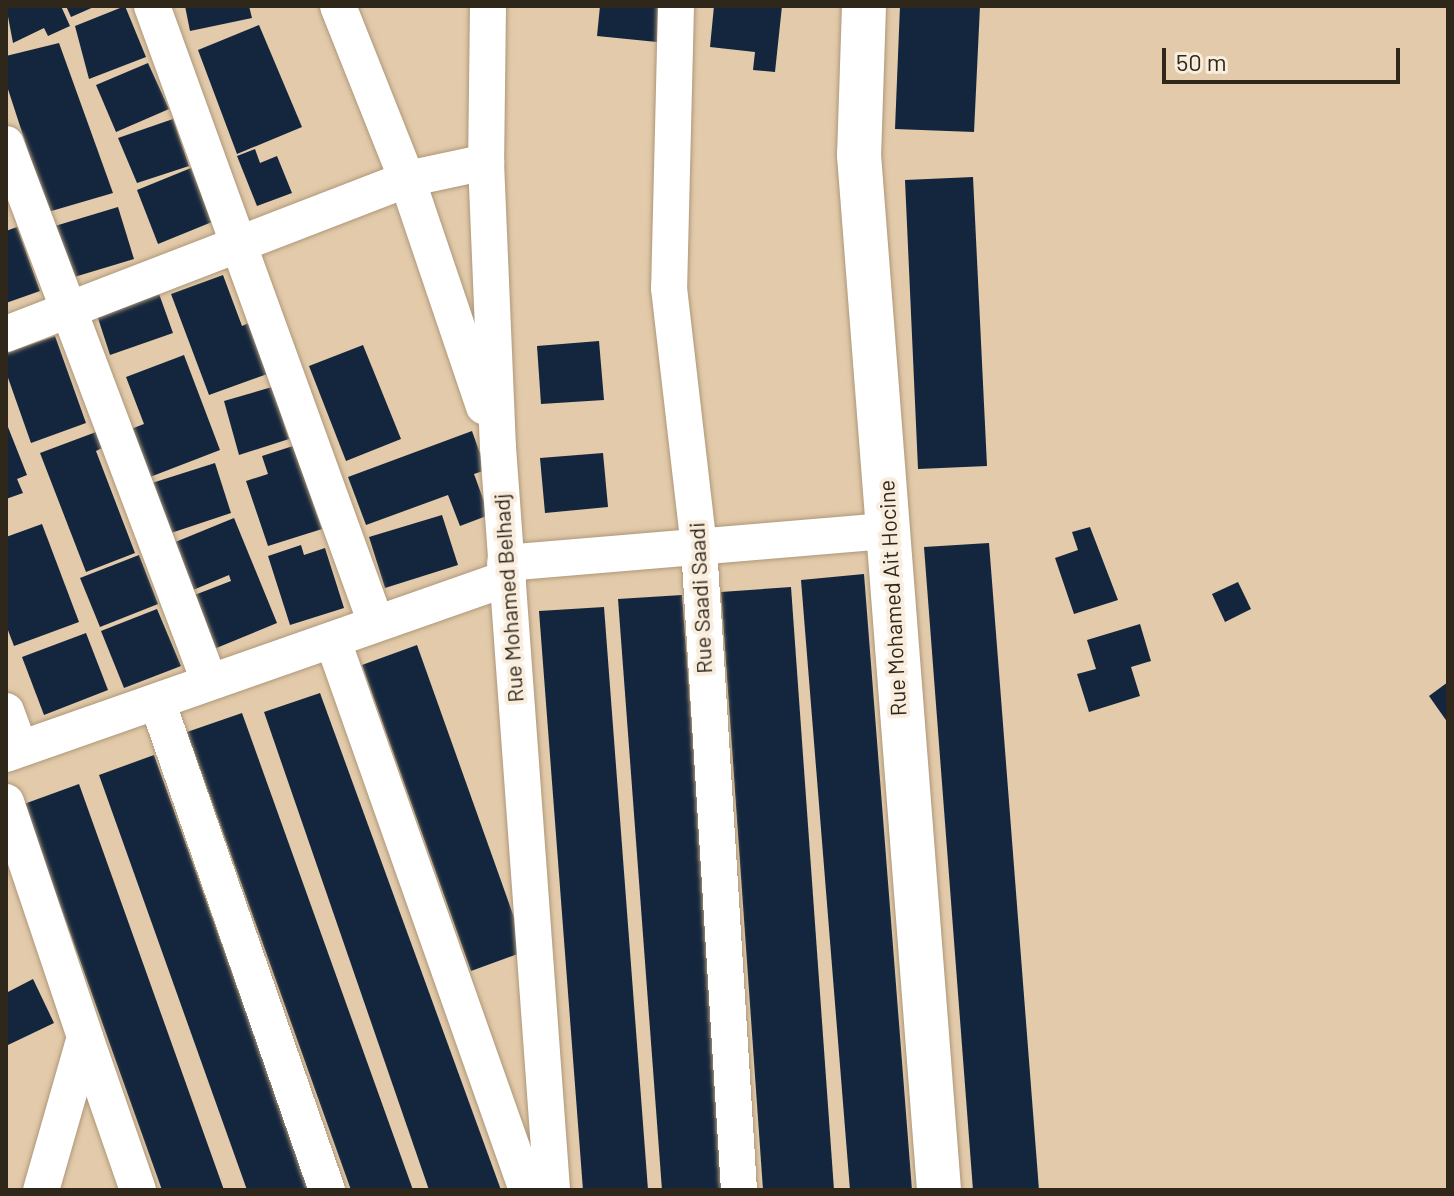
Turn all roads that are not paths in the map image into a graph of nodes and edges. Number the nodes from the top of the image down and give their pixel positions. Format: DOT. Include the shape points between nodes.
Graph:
graph roads {
  1 [pos="152,6"];
  2 [pos="338,6"];
  3 [pos="488,6"];
  4 [pos="676,6"];
  5 [pos="864,6"];
  6 [pos="6,144"];
  7 [pos="486,162"];
  8 [pos="407,179"];
  9 [pos="238,242"];
  10 [pos="67,313"];
  11 [pos="6,334"];
  12 [pos="498,447"];
  13 [pos="889,531"];
  14 [pos="699,547"];
  15 [pos="506,570"];
  16 [pos="376,623"];
  17 [pos="333,641"];
  18 [pos="209,681"];
  19 [pos="158,704"];
  20 [pos="6,711"];
  21 [pos="13,752"];
  22 [pos="6,802"];
  23 [pos="85,1037"];
  24 [pos="41,1190"];
  25 [pos="138,1190"];
  26 [pos="327,1190"];
  27 [pos="527,1190"];
  28 [pos="552,1190"];
  29 [pos="739,1190"];
  30 [pos="939,1190"];
  1 -- 9 [label="street"];
  2 -- 8 [label="street"];
  3 -- 7 [label="street, Rue Mohamed Belhadj"];
  4 -- 14 [label="street, Rue Saadi Saadi" via="669,288"];
  5 -- 13 [label="street, Rue Mohamed Ait Hocine" via="859,155"];
  6 -- 10 [label="street"];
  7 -- 8 [label="street"];
  7 -- 12 [label="street, Rue Mohamed Belhadj"];
  8 -- 9 [label="street"];
  8 -- 12 [label="street"];
  9 -- 10 [label="street"];
  9 -- 16 [label="street"];
  10 -- 11 [label="street"];
  10 -- 18 [label="street"];
  12 -- 15 [label="street, Rue Mohamed Belhadj"];
  13 -- 14 [label="street"];
  13 -- 30 [label="street, Rue Mohamed Ait Hocine" via="896,693"];
  14 -- 15 [label="street"];
  14 -- 29 [label="street, Rue Saadi Saadi"];
  15 -- 16 [label="street"];
  15 -- 28 [label="street, Rue Mohamed Belhadj"];
  16 -- 17 [label="street"];
  17 -- 18 [label="street"];
  17 -- 27 [label="street"];
  18 -- 19 [label="street"];
  19 -- 21 [label="street"];
  19 -- 26 [label="street"];
  20 -- 21 [label="street"];
  22 -- 23 [label="street"];
  23 -- 24 [label="street"];
  23 -- 25 [label="street"];
}
